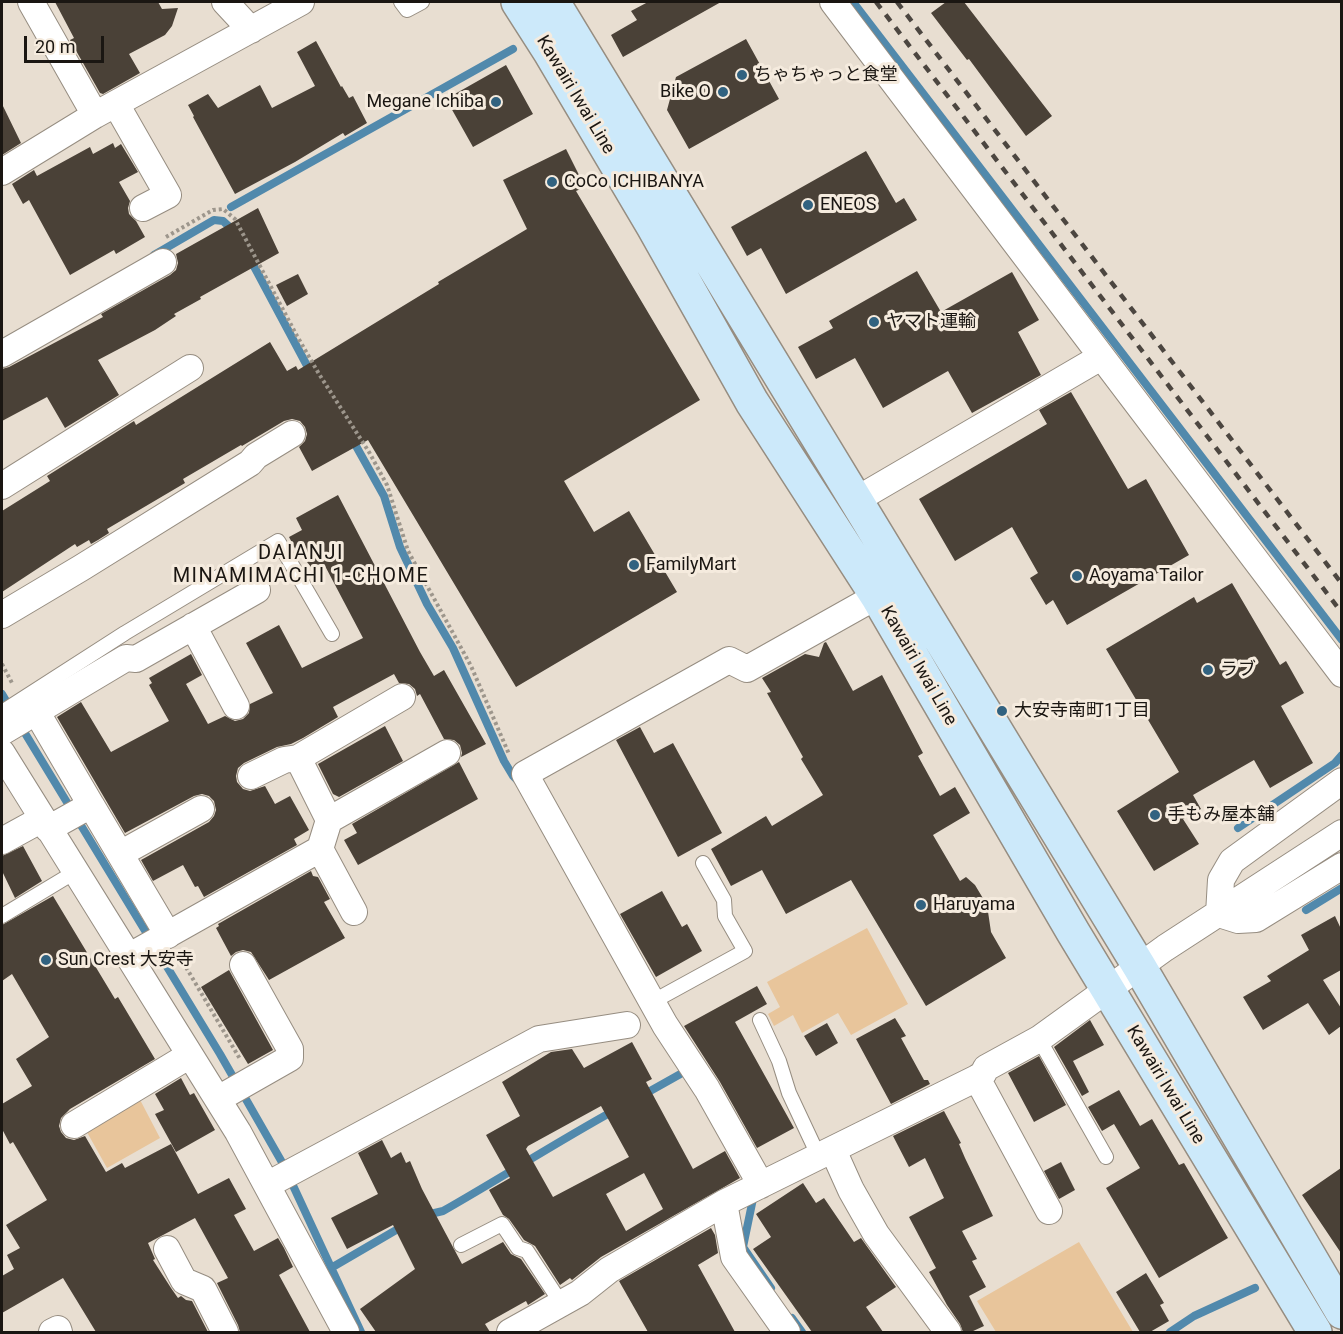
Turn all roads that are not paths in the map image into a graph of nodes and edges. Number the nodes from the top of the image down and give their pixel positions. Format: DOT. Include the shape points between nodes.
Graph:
graph roads {
  1 [pos="31,2"];
  2 [pos="225,2"];
  3 [pos="301,2"];
  4 [pos="401,2"];
  5 [pos="422,2"];
  6 [pos="518,2"];
  7 [pos="553,2"];
  8 [pos="833,2"];
  9 [pos="251,30"];
  10 [pos="105,110"];
  11 [pos="2,172"];
  12 [pos="143,208"];
  13 [pos="163,262"];
  14 [pos="2,354"];
  15 [pos="1101,357"];
  16 [pos="190,368"];
  17 [pos="292,434"];
  18 [pos="2,486"];
  19 [pos="856,500"];
  20 [pos="257,590"];
  21 [pos="877,596"];
  22 [pos="2,615"];
  23 [pos="193,626"];
  24 [pos="332,634"];
  25 [pos="1341,674"];
  26 [pos="402,697"];
  27 [pos="236,706"];
  28 [pos="16,717"];
  29 [pos="2,753"];
  30 [pos="447,753"];
  31 [pos="298,758"];
  32 [pos="251,776"];
  33 [pos="1341,781"];
  34 [pos="201,809"];
  35 [pos="66,816"];
  36 [pos="329,820"];
  37 [pos="1341,833"];
  38 [pos="2,841"];
  39 [pos="320,849"];
  40 [pos="120,854"];
  41 [pos="703,863"];
  42 [pos="1341,866"];
  43 [pos="75,872"];
  44 [pos="354,912"];
  45 [pos="1219,914"];
  46 [pos="2,916"];
  47 [pos="150,944"];
  48 [pos="243,965"];
  49 [pos="1139,966"];
  50 [pos="1108,990"];
  51 [pos="652,1002"];
  52 [pos="760,1020"];
  53 [pos="627,1025"];
  54 [pos="1039,1039"];
  55 [pos="190,1055"];
  56 [pos="977,1078"];
  57 [pos="237,1089"];
  58 [pos="74,1125"];
  59 [pos="826,1154"];
  60 [pos="1106,1157"];
  61 [pos="281,1178"];
  62 [pos="747,1192"];
  63 [pos="1049,1211"];
  64 [pos="461,1245"];
  65 [pos="167,1249"];
  66 [pos="561,1304"];
  67 [pos="1341,1312"];
  68 [pos="52,1332"];
  69 [pos="59,1332"];
  70 [pos="225,1332"];
  71 [pos="346,1332"];
  72 [pos="510,1332"];
  73 [pos="788,1332"];
  74 [pos="948,1332"];
  75 [pos="1315,1332"];
  1 -- 10 [label="street"];
  2 -- 9 [label="street"];
  3 -- 9 [label="street"];
  4 -- 5 [label="lane" via="407,10"];
  6 -- 21 [label="main road, Kawairi Iwai Line" via="653,226 752,402"];
  7 -- 19 [label="main road, Kawairi Iwai Line"];
  8 -- 15 [label="street"];
  9 -- 10 [label="street"];
  10 -- 11 [label="street"];
  10 -- 12 [label="street" via="168,195"];
  13 -- 14 [label="street"];
  15 -- 19 [label="street"];
  15 -- 25 [label="street"];
  16 -- 18 [label="street"];
  17 -- 22 [label="street"];
  19 -- 49 [label="main road, Kawairi Iwai Line"];
  20 -- 23 [label="street"];
  21 -- 50 [label="main road, Kawairi Iwai Line"];
  21 -- 51 [label="street" via="747,669 729,660 525,774"];
  23 -- 27 [label="street"];
  23 -- 28 [label="street" via="136,659 126,658"];
  24 -- 28 [label="lane" via="278,541 125,633"];
  26 -- 31 [label="street"];
  28 -- 35 [label="street"];
  29 -- 35 [label="street"];
  30 -- 36 [label="street"];
  31 -- 32 [label="street" via="284,759"];
  31 -- 36 [label="street"];
  33 -- 45 [label="street" via="1232,861 1221,880"];
  34 -- 40 [label="street"];
  35 -- 38 [label="street"];
  35 -- 40 [label="street"];
  35 -- 43 [label="street"];
  36 -- 39 [label="street"];
  37 -- 45 [label="street"];
  39 -- 44 [label="street"];
  39 -- 47 [label="street"];
  40 -- 47 [label="street"];
  41 -- 51 [label="lane" via="724,900 725,916 745,951"];
  42 -- 45 [label="street" via="1256,919 1238,920"];
  43 -- 46 [label="lane"];
  43 -- 47 [label="street"];
  45 -- 49 [label="street"];
  47 -- 55 [label="street"];
  48 -- 57 [label="street" via="290,1048 290,1058"];
  49 -- 50 [label="street"];
  49 -- 67 [label="main road, Kawairi Iwai Line"];
  50 -- 54 [label="street"];
  50 -- 75 [label="main road, Kawairi Iwai Line"];
  51 -- 62 [label="street" via="707,1089"];
  52 -- 59 [label="lane" via="789,1093"];
  53 -- 61 [label="street" via="539,1039"];
  54 -- 56 [label="street" via="986,1068"];
  54 -- 60 [label="lane"];
  55 -- 57 [label="street"];
  55 -- 58 [label="street"];
  56 -- 59 [label="street"];
  56 -- 63 [label="street"];
  57 -- 61 [label="street" via="238,1132"];
  59 -- 62 [label="street"];
  59 -- 74 [label="street" via="876,1234"];
  61 -- 71 [label="street"];
  62 -- 66 [label="street" via="609,1270"];
  62 -- 73 [label="street" via="734,1257"];
  64 -- 66 [label="lane" via="502,1224 518,1248 527,1251"];
  65 -- 70 [label="street" via="184,1281 204,1289"];
  66 -- 72 [label="street"];
  68 -- 69 [label="street"];
}
